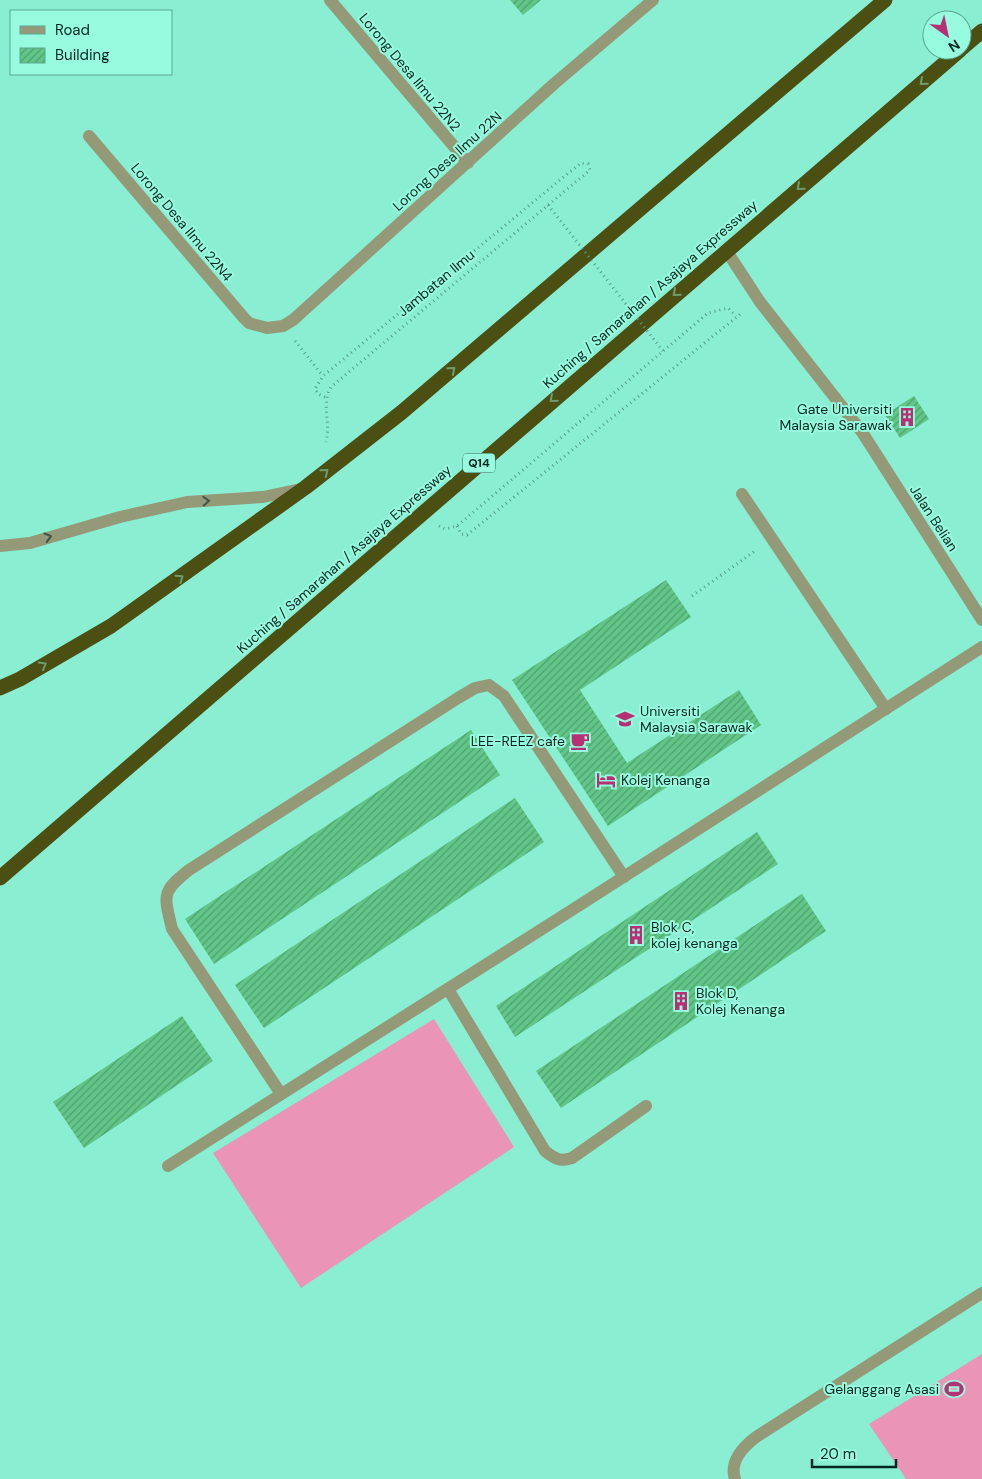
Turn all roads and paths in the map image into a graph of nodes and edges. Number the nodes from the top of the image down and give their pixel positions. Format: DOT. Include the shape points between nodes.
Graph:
graph roads {
  1 [pos="330,0"];
  2 [pos="653,0"];
  3 [pos="885,0"];
  4 [pos="982,31"];
  5 [pos="972,40"];
  6 [pos="948,60"];
  7 [pos="89,136"];
  8 [pos="468,163"];
  9 [pos="548,205"];
  10 [pos="726,250"];
  11 [pos="760,302"];
  12 [pos="736,316"];
  13 [pos="282,326"];
  14 [pos="663,351"];
  15 [pos="322,376"];
  16 [pos="325,397"];
  17 [pos="325,448"];
  18 [pos="306,488"];
  19 [pos="742,494"];
  20 [pos="772,540"];
  21 [pos="0,546"];
  22 [pos="692,596"];
  23 [pos="982,620"];
  24 [pos="982,647"];
  25 [pos="0,688"];
  26 [pos="886,709"];
  27 [pos="624,877"];
  28 [pos="0,878"];
  29 [pos="448,989"];
  30 [pos="281,1094"];
  31 [pos="646,1106"];
  32 [pos="168,1166"];
  33 [pos="982,1293"];
  34 [pos="735,1479"];
  1 -- 8 [label="street, Lorong Desa Ilmu 22N2"];
  2 -- 8 [label="street, Lorong Desa Ilmu 22N" via="555,83"];
  18 -- 3 [label="highway, one-way" via="402,412"];
  4 -- 5 [label="highway, Kuching / Samarahan / Asajaya Expressway / Q14"];
  6 -- 10 [label="highway, Kuching / Samarahan / Asajaya Expressway / Q14, one-way"];
  7 -- 13 [label="street, Lorong Desa Ilmu 22N4" via="244,318 267,328"];
  8 -- 13 [label="street, Lorong Desa Ilmu 22N" via="328,290"];
  9 -- 14 [label="path, bridge"];
  9 -- 15 [label="path, Jambatan Ilmu" via="590,170 588,164 582,163"];
  9 -- 16 [label="path, Jambatan Ilmu" via="338,379"];
  10 -- 11 [label="street, Jalan Belian"];
  10 -- 28 [label="highway, Kuching / Samarahan / Asajaya Expressway / Q14, one-way"];
  11 -- 12 [label="path"];
  11 -- 23 [label="street, Jalan Belian" via="862,432"];
  12 -- 14 [label="path" via="728,308 708,313"];
  12 -- 14 [label="path" via="467,534 460,534 456,526"];
  13 -- 15 [label="path"];
  15 -- 16 [label="path" via="315,389"];
  16 -- 17 [label="path" via="329,429"];
  21 -- 18 [label="street, one-way" via="30,543 187,502 263,497"];
  25 -- 18 [label="highway, one-way" via="111,626"];
  19 -- 20 [label="street"];
  20 -- 22 [label="path"];
  20 -- 26 [label="street"];
  24 -- 26 [label="street"];
  26 -- 27 [label="street"];
  27 -- 29 [label="street"];
  27 -- 30 [label="street" via="504,696 489,684 458,698 171,884 166,906 172,929"];
  29 -- 30 [label="street"];
  29 -- 31 [label="street" via="545,1151 555,1159 564,1161 572,1158"];
  30 -- 32 [label="street"];
  33 -- 34 [label="street" via="756,1437 736,1459"];
}
